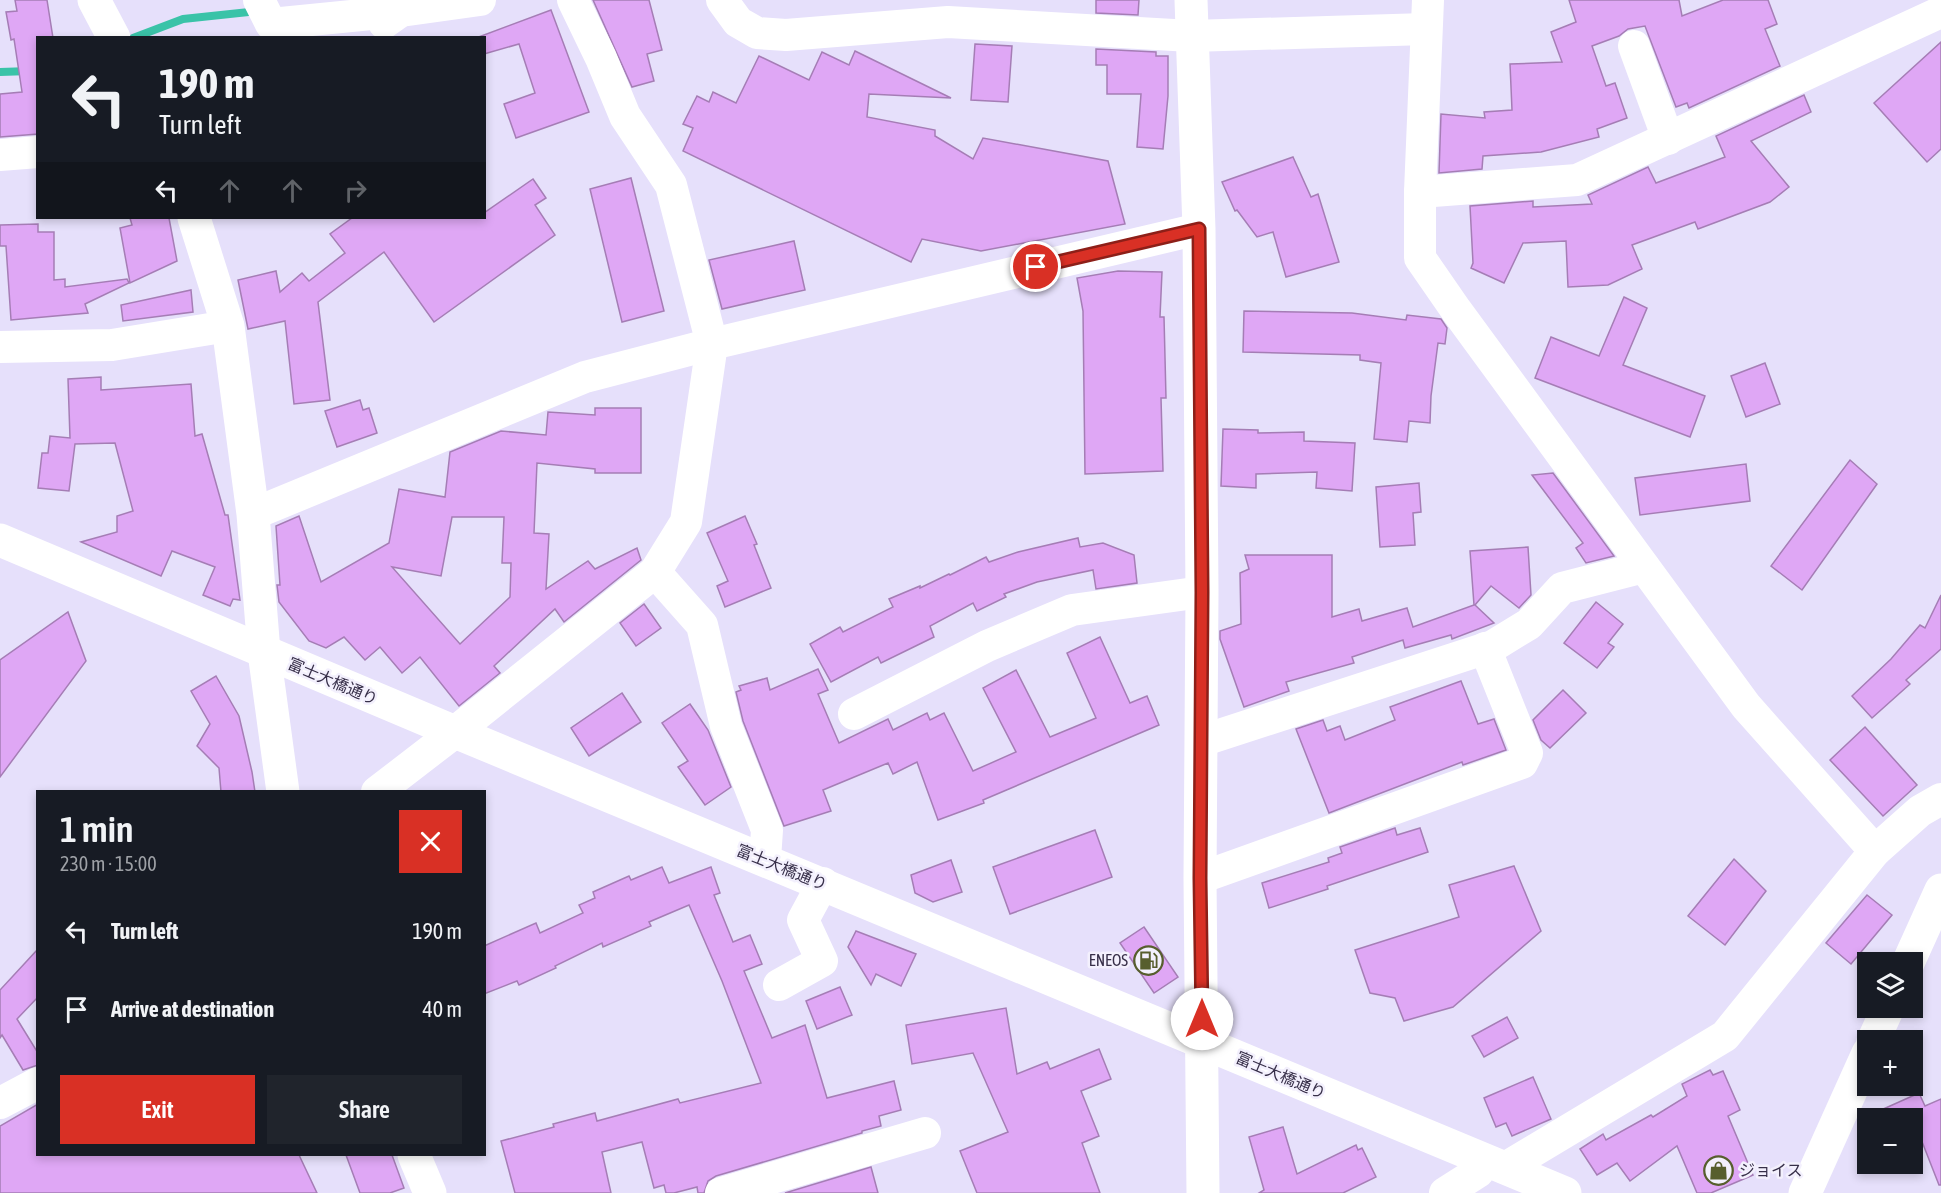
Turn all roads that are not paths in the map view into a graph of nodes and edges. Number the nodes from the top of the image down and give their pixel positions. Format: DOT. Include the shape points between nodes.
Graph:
graph roads {
  1 [pos="94,0"];
  2 [pos="259,0"];
  3 [pos="480,0"];
  4 [pos="573,0"];
  5 [pos="722,0"];
  6 [pos="1191,0"];
  7 [pos="401,11"];
  8 [pos="1941,12"];
  9 [pos="1427,15"];
  10 [pos="113,36"];
  11 [pos="366,36"];
  12 [pos="1191,36"];
  13 [pos="1634,46"];
  14 [pos="1668,139"];
  15 [pos="36,152"];
  16 [pos="0,155"];
  17 [pos="1420,192"];
  18 [pos="194,219"];
  19 [pos="1199,229"];
  20 [pos="228,326"];
  21 [pos="712,344"];
  22 [pos="0,347"];
  23 [pos="253,514"];
  24 [pos="0,540"];
  25 [pos="1644,567"];
  26 [pos="655,572"];
  27 [pos="1202,592"];
  28 [pos="1485,648"];
  29 [pos="264,652"];
  30 [pos="854,714"];
  31 [pos="455,732"];
  32 [pos="1201,741"];
  33 [pos="283,790"];
  34 [pos="380,790"];
  35 [pos="1941,799"];
  36 [pos="1875,851"];
  37 [pos="765,859"];
  38 [pos="1200,878"];
  39 [pos="823,883"];
  40 [pos="1941,890"];
  41 [pos="1913,952"];
  42 [pos="779,985"];
  43 [pos="1202,1042"];
  44 [pos="1857,1077"];
  45 [pos="36,1084"];
  46 [pos="0,1103"];
  47 [pos="925,1133"];
  48 [pos="414,1156"];
  49 [pos="1487,1173"];
  50 [pos="430,1193"];
  51 [pos="721,1193"];
  52 [pos="1203,1193"];
  53 [pos="1445,1193"];
  54 [pos="1565,1193"];
  55 [pos="1805,1193"];
  1 -- 10 [label="street"];
  2 -- 7 [label="street" via="271,24"];
  3 -- 7 [label="street"];
  4 -- 21 [label="street" via="625,116 671,185"];
  5 -- 12 [label="street" via="738,22 758,33 786,35 948,22"];
  6 -- 12 [label="street"];
  7 -- 11 [label="street"];
  8 -- 14 [label="street"];
  9 -- 12 [label="street"];
  9 -- 17 [label="street"];
  12 -- 19 [label="street"];
  13 -- 14 [label="street"];
  14 -- 17 [label="street" via="1577,180"];
  15 -- 16 [label="street"];
  17 -- 25 [label="street" via="1420,258"];
  18 -- 20 [label="street"];
  19 -- 21 [label="street"];
  19 -- 27 [label="street"];
  20 -- 22 [label="street" via="112,345"];
  20 -- 23 [label="street"];
  21 -- 23 [label="street" via="585,377"];
  21 -- 26 [label="street" via="686,522"];
  23 -- 29 [label="street"];
  24 -- 29 [label="street, 富士大橋通り"];
  25 -- 28 [label="street" via="1562,588 1529,624"];
  25 -- 36 [label="street" via="1746,706"];
  26 -- 31 [label="street"];
  26 -- 37 [label="street" via="702,626 726,726 767,830"];
  27 -- 30 [label="street" via="1072,610 987,646"];
  27 -- 32 [label="street"];
  28 -- 32 [label="street"];
  28 -- 38 [label="street" via="1527,753 1522,763"];
  29 -- 31 [label="street, 富士大橋通り"];
  29 -- 33 [label="street"];
  31 -- 34 [label="street"];
  31 -- 37 [label="street, 富士大橋通り"];
  32 -- 38 [label="street"];
  35 -- 36 [label="street" via="1920,811"];
  36 -- 49 [label="street" via="1725,1036"];
  37 -- 39 [label="street, 富士大橋通り"];
  38 -- 43 [label="street"];
  39 -- 42 [label="street" via="803,920 822,961"];
  39 -- 43 [label="street, 富士大橋通り"];
  40 -- 41 [label="street"];
  43 -- 49 [label="street, 富士大橋通り"];
  43 -- 52 [label="street"];
  44 -- 55 [label="street"];
  45 -- 46 [label="street"];
  47 -- 51 [label="street"];
  48 -- 50 [label="street"];
  49 -- 53 [label="street"];
  49 -- 54 [label="street, 富士大橋通り"];
}
